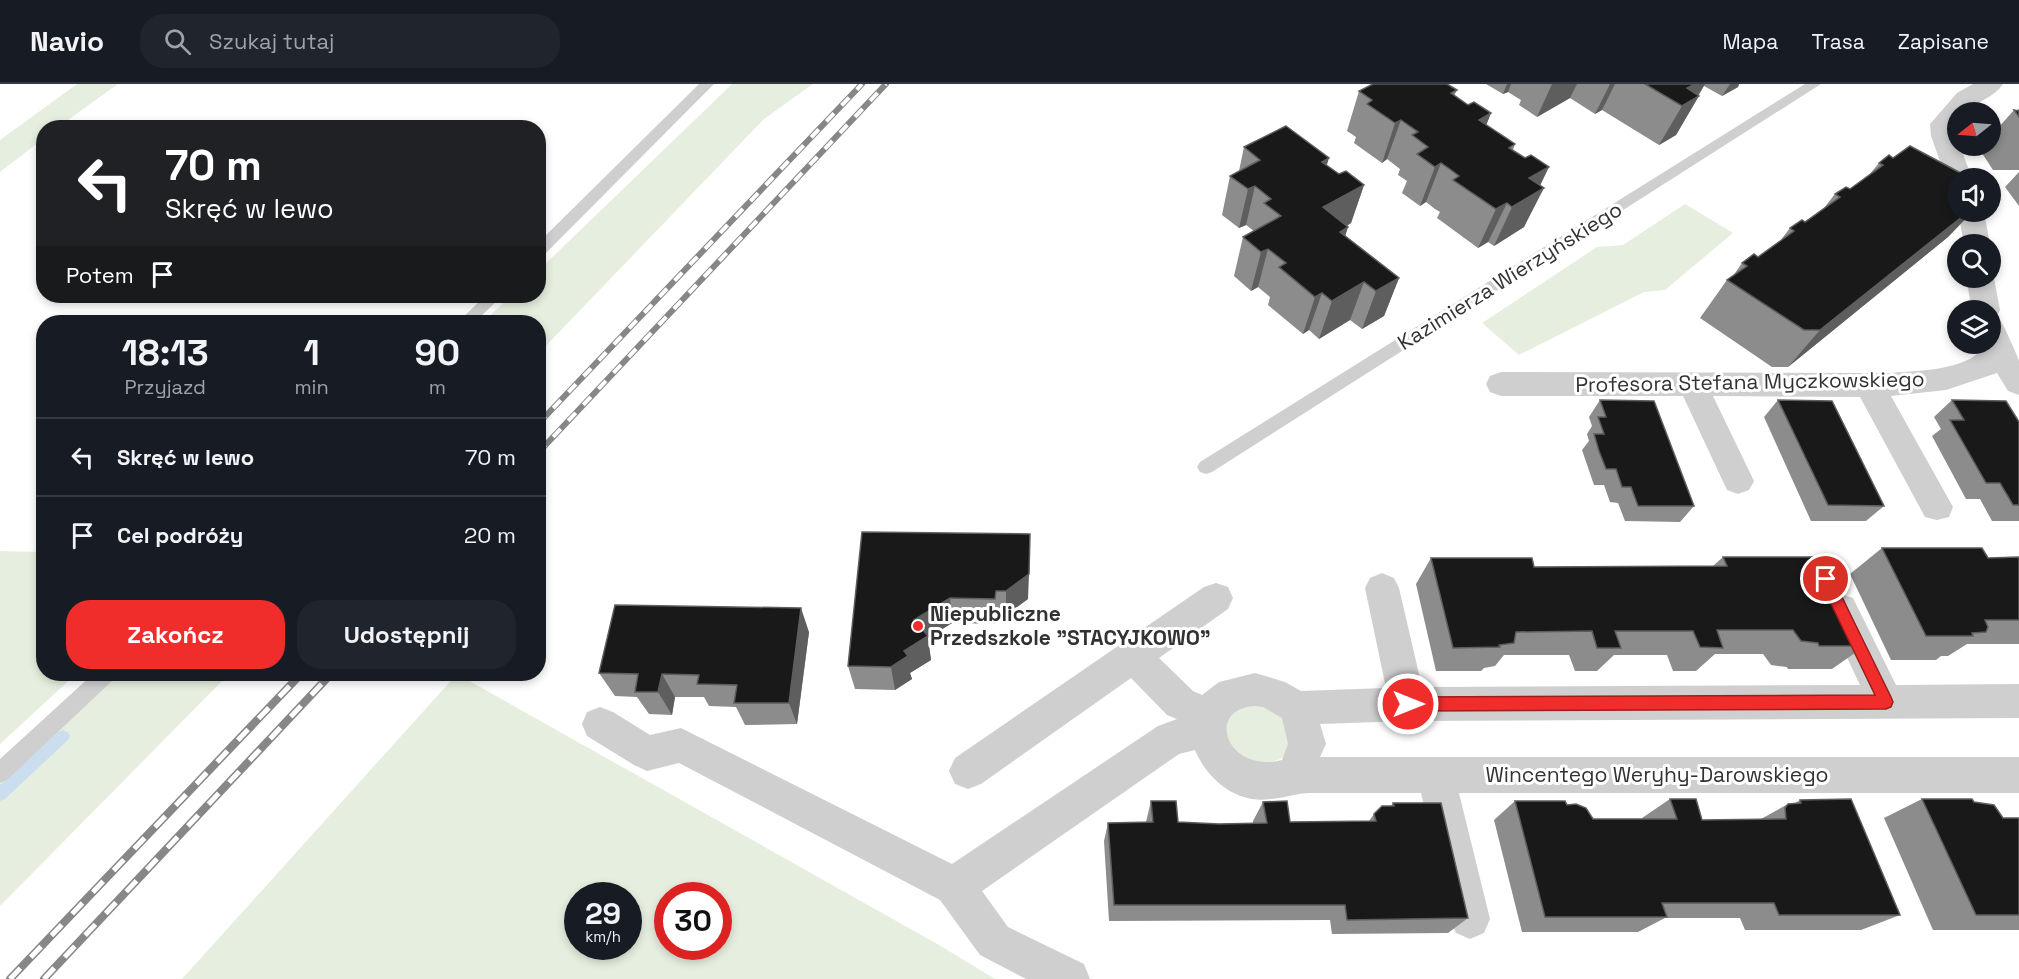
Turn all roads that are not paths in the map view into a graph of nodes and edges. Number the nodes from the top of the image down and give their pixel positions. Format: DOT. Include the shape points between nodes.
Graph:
graph roads {
  1 [pos="707,84"];
  2 [pos="1814,84"];
  3 [pos="1991,84"];
  4 [pos="1955,168"];
  5 [pos="546,244"];
  6 [pos="486,303"];
  7 [pos="474,315"];
  8 [pos="2001,349"];
  9 [pos="1990,354"];
  10 [pos="1692,383"];
  11 [pos="2019,383"];
  12 [pos="1501,384"];
  13 [pos="1869,385"];
  14 [pos="1206,467"];
  15 [pos="1738,481"];
  16 [pos="1937,507"];
  17 [pos="1826,579"];
  18 [pos="1382,588"];
  19 [pos="1216,597"];
  20 [pos="1133,656"];
  21 [pos="99,681"];
  22 [pos="2019,701"];
  23 [pos="1886,702"];
  24 [pos="1408,704"];
  25 [pos="1297,708"];
  26 [pos="1209,723"];
  27 [pos="600,724"];
  28 [pos="968,771"];
  29 [pos="0,773"];
  30 [pos="1436,774"];
  31 [pos="1294,775"];
  32 [pos="2019,775"];
  33 [pos="954,886"];
  34 [pos="1470,919"];
  35 [pos="1069,979"];
  1 -- 5 [label="lane"];
  2 -- 14 [label="lane, Kazimierza Wierzyńskiego"];
  3 -- 4 [label="street" via="1966,98 1943,124"];
  6 -- 7 [label="lane"];
  8 -- 11 [label="street"];
  9 -- 13 [label="street, Profesora Stefana Myczkowskiego" via="1988,364 1946,379"];
  10 -- 12 [label="street, Profesora Stefana Myczkowskiego"];
  10 -- 13 [label="street, Profesora Stefana Myczkowskiego"];
  10 -- 15 [label="street"];
  13 -- 16 [label="street"];
  17 -- 23 [label="street"];
  18 -- 24 [label="street"];
  19 -- 20 [label="street"];
  20 -- 26 [label="street" via="1180,703"];
  20 -- 28 [label="street"];
  21 -- 29 [label="lane"];
  22 -- 23 [label="street"];
  23 -- 24 [label="street"];
  24 -- 25 [label="street"];
  25 -- 26 [label="street" via="1268,691 1244,689 1223,698"];
  25 -- 31 [label="street" via="1307,744"];
  26 -- 31 [label="street, Wincentego Weryhy-Darowskiego" via="1216,758 1235,776 1261,783"];
  26 -- 33 [label="street" via="1171,738"];
  27 -- 33 [label="street" via="647,753 681,745"];
  30 -- 31 [label="street, Wincentego Weryhy-Darowskiego"];
  30 -- 32 [label="street, Wincentego Weryhy-Darowskiego" via="1832,791"];
  30 -- 34 [label="street"];
  33 -- 35 [label="street" via="994,941"];
}
